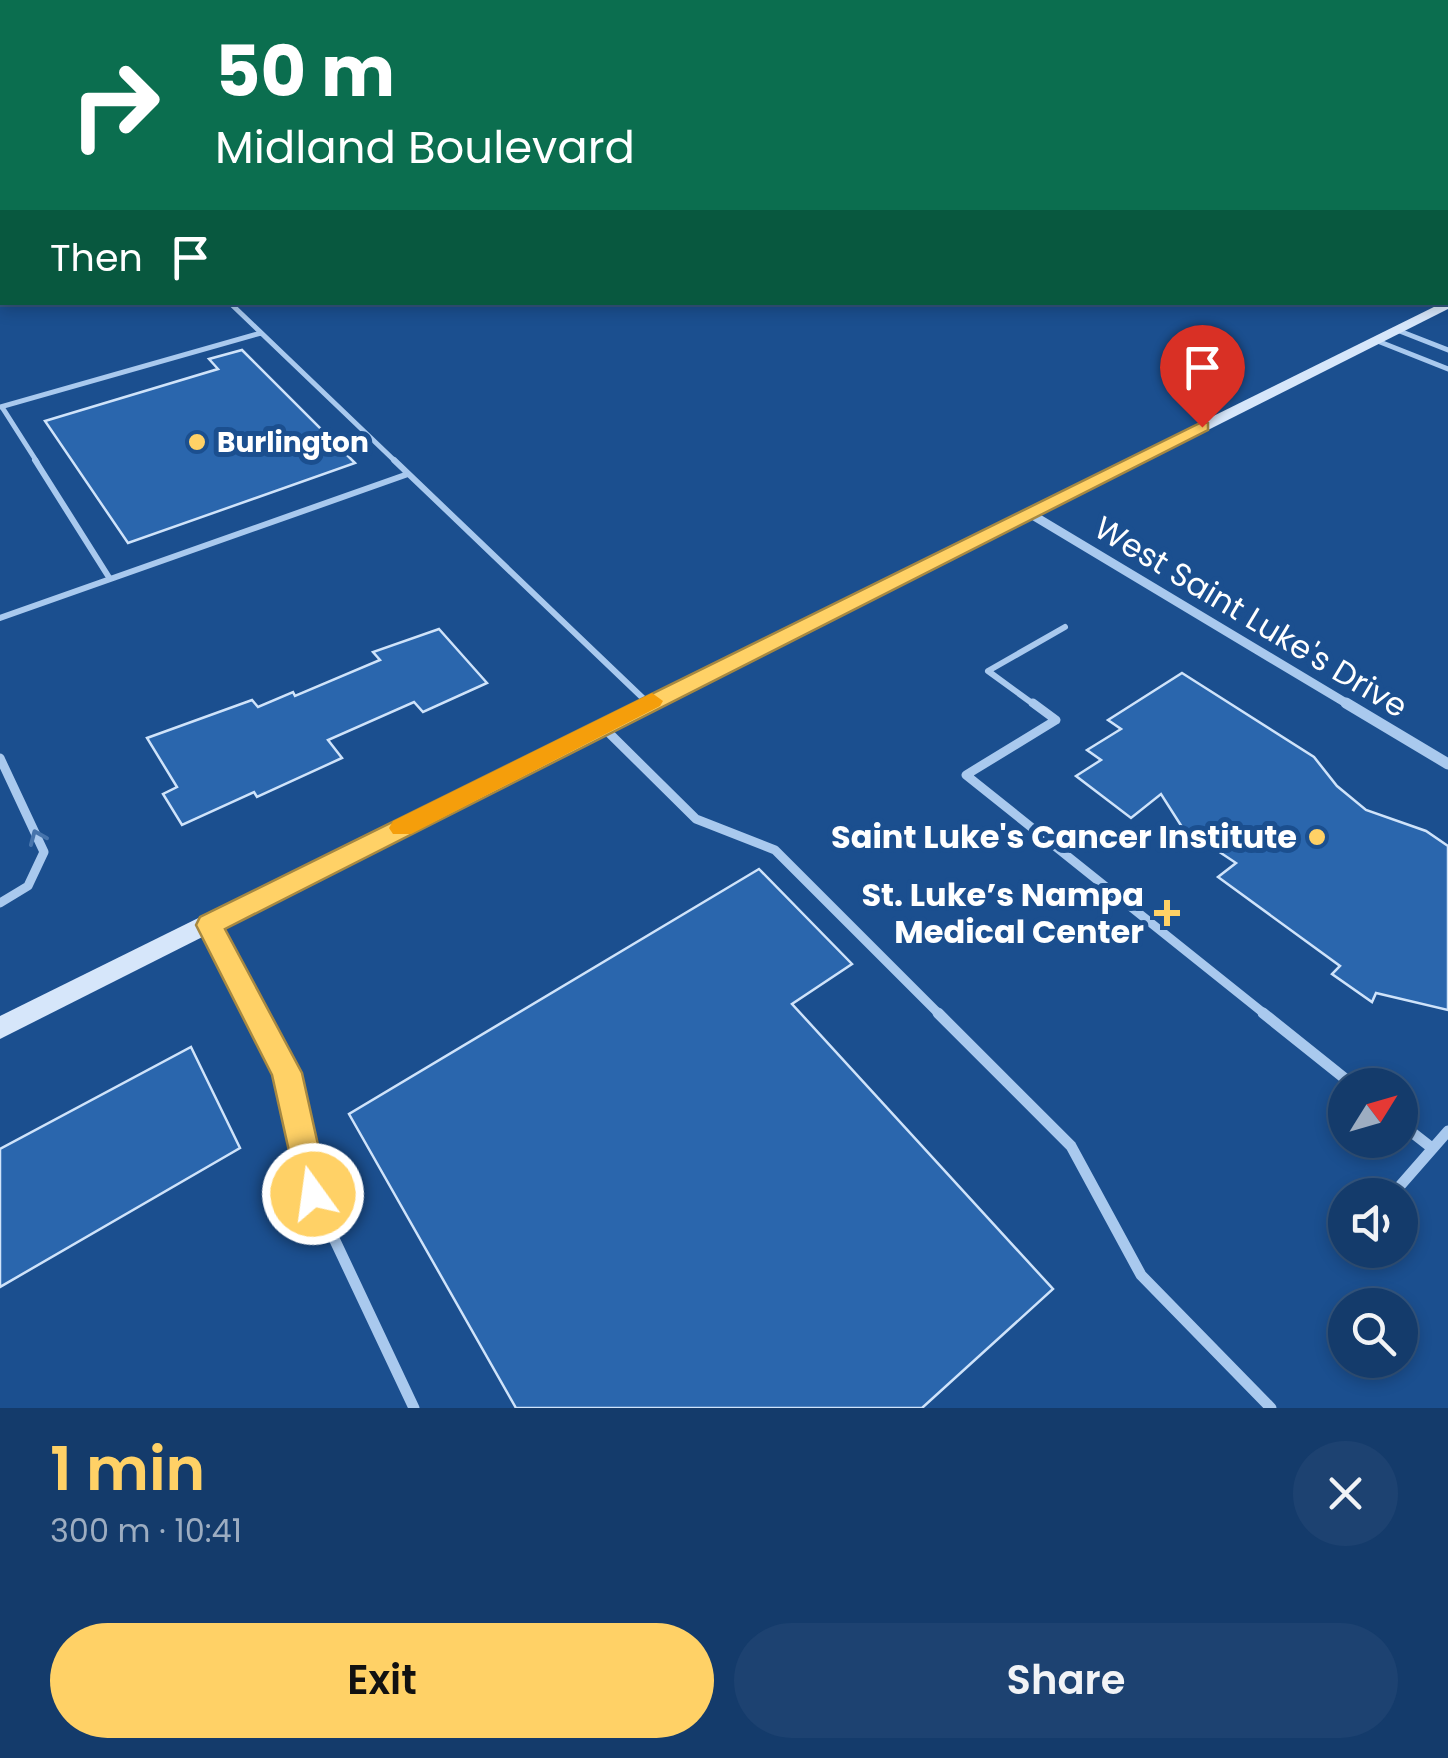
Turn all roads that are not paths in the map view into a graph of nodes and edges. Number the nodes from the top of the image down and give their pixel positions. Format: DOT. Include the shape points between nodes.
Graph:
graph roads {
  1 [pos="232,305"];
  2 [pos="1446,305"];
  3 [pos="1398,330"];
  4 [pos="261,334"];
  5 [pos="1376,340"];
  6 [pos="1448,350"];
  7 [pos="1448,369"];
  8 [pos="1,407"];
  9 [pos="408,474"];
  10 [pos="1029,513"];
  11 [pos="110,579"];
  12 [pos="0,618"];
  13 [pos="1065,627"];
  14 [pos="648,703"];
  15 [pos="603,727"];
  16 [pos="0,758"];
  17 [pos="1448,764"];
  18 [pos="0,902"];
  19 [pos="209,925"];
  20 [pos="0,1028"];
  21 [pos="1331,1068"];
  22 [pos="1448,1130"];
  23 [pos="1418,1137"];
  24 [pos="1432,1148"];
  25 [pos="1406,1178"];
  26 [pos="414,1408"];
  27 [pos="1271,1408"];
  1 -- 4 [label="lane"];
  2 -- 3 [label="main road"];
  3 -- 5 [label="main road"];
  3 -- 6 [label="lane"];
  4 -- 8 [label="lane"];
  4 -- 9 [label="lane"];
  5 -- 7 [label="lane"];
  5 -- 10 [label="main road"];
  8 -- 11 [label="lane"];
  9 -- 11 [label="lane"];
  9 -- 14 [label="lane"];
  10 -- 14 [label="main road"];
  10 -- 17 [label="street, West Saint Luke's Drive"];
  11 -- 12 [label="lane"];
  13 -- 21 [label="lane" via="988,671 1056,720 966,775"];
  14 -- 15 [label="main road"];
  15 -- 19 [label="main road"];
  15 -- 27 [label="lane" via="696,818 775,850 1071,1146 1141,1275"];
  18 -- 16 [label="lane, one-way" via="28,886 44,852"];
  19 -- 20 [label="main road"];
  19 -- 26 [label="lane" via="287,1073 313,1194"];
  22 -- 24 [label="lane"];
  23 -- 24 [label="lane"];
  24 -- 25 [label="lane"];
}
